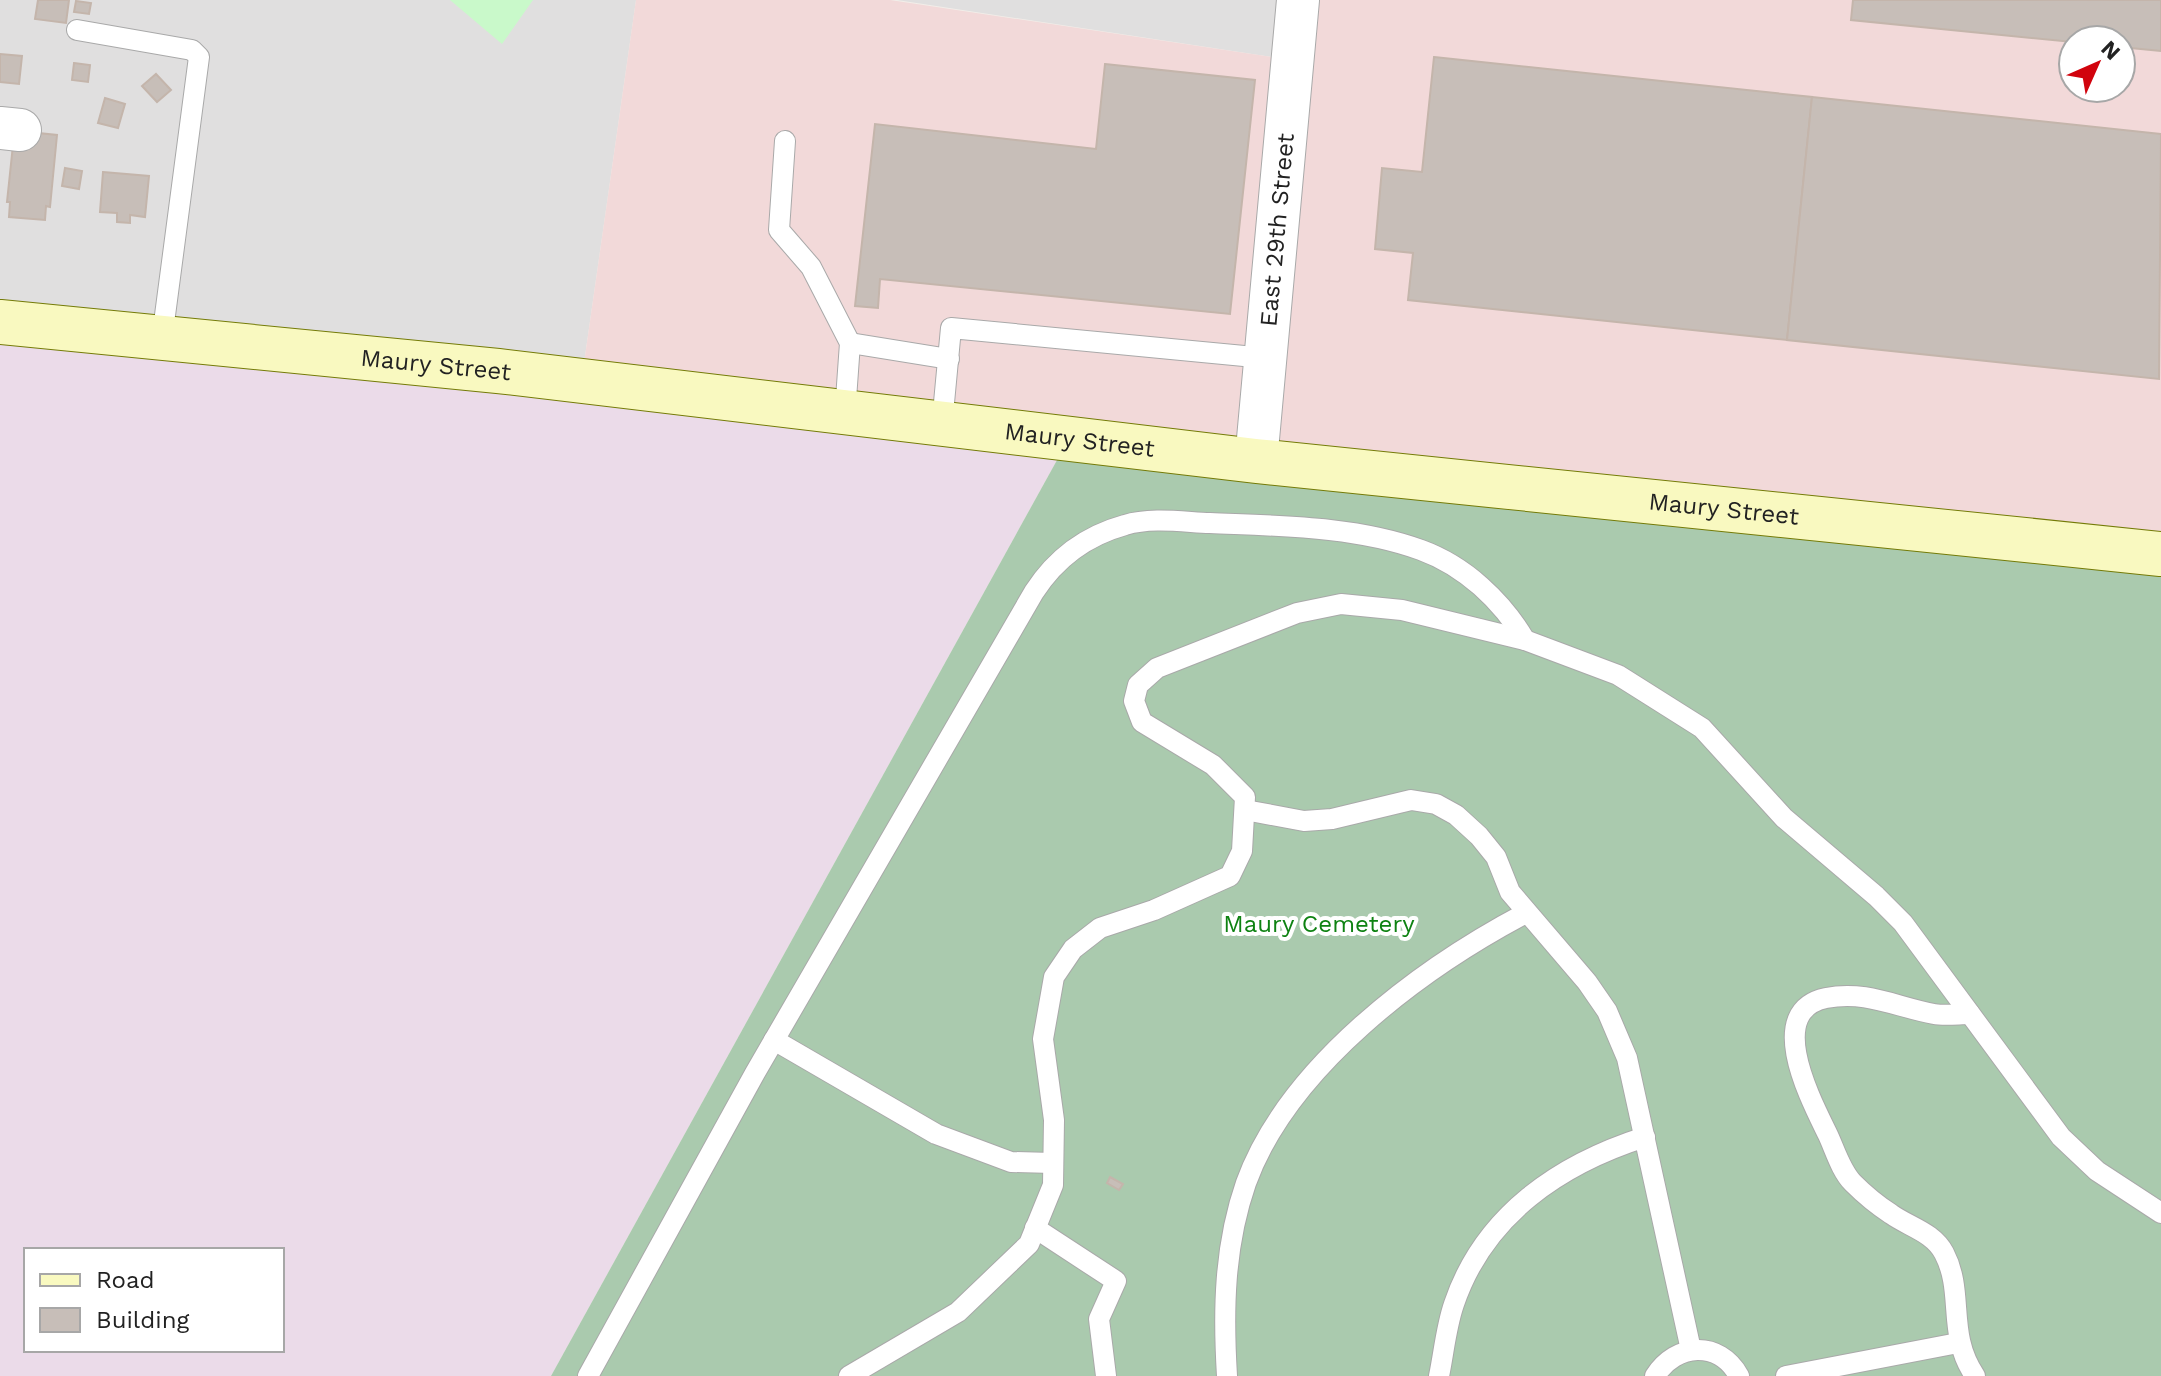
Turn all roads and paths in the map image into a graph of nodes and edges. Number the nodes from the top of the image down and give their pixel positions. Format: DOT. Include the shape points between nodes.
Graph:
graph roads {
  1 [pos="1298,0"];
  2 [pos="77,30"];
  3 [pos="785,141"];
  4 [pos="0,322"];
  5 [pos="162,338"];
  6 [pos="850,343"];
  7 [pos="1265,358"];
  8 [pos="949,359"];
  9 [pos="845,413"];
  10 [pos="942,424"];
  11 [pos="1256,461"];
  12 [pos="2161,554"];
  13 [pos="1525,640"];
  14 [pos="1245,810"];
  15 [pos="1526,913"];
  16 [pos="1970,1014"];
  17 [pos="774,1040"];
  18 [pos="1645,1137"];
  19 [pos="1053,1163"];
  20 [pos="2161,1213"];
  21 [pos="1035,1228"];
  22 [pos="1958,1343"];
  23 [pos="1691,1350"];
  24 [pos="588,1376"];
  25 [pos="849,1376"];
  26 [pos="1106,1376"];
  27 [pos="1227,1376"];
  28 [pos="1439,1376"];
  29 [pos="1655,1376"];
  30 [pos="1739,1376"];
  31 [pos="1786,1376"];
  32 [pos="1975,1376"];
  1 -- 7 [label="street, East 29th Street"];
  2 -- 5 [label="lane" via="192,50 199,57"];
  3 -- 6 [label="lane" via="779,230 811,267"];
  4 -- 5 [label="street, Maury Street"];
  5 -- 9 [label="street, Maury Street"];
  6 -- 8 [label="lane"];
  6 -- 9 [label="lane"];
  7 -- 8 [label="lane" via="951,328"];
  7 -- 11 [label="street, East 29th Street"];
  8 -- 10 [label="lane"];
  9 -- 10 [label="street, Maury Street"];
  10 -- 11 [label="street, Maury Street"];
  11 -- 12 [label="street, Maury Street"];
  13 -- 14 [label="lane" via="1402,610 1341,604 1297,613 1157,668 1138,685 1134,701 1142,722 1213,765 1245,797"];
  13 -- 16 [label="lane" via="1618,675 1702,728 1784,818 1903,923"];
  13 -- 17 [label="lane" via="1511,616 1457,568 1423,550 1387,540 1165,521 1127,524 1097,535 1051,566 1034,592"];
  14 -- 15 [label="lane" via="1304,821 1411,800 1436,804 1479,836"];
  14 -- 19 [label="lane" via="1242,851 1230,876 1100,928 1073,949 1054,977 1043,1039 1054,1120"];
  15 -- 18 [label="lane" via="1607,1011 1627,1058"];
  15 -- 27 [label="lane" via="1447,960 1369,1018 1292,1103 1247,1183 1234,1234 1223,1301"];
  16 -- 20 [label="lane" via="2061,1137 2097,1171"];
  16 -- 22 [label="lane" via="1935,1014 1868,996 1841,996 1821,999 1801,1014 1793,1036 1801,1075 1849,1179 1893,1216 1924,1231 1944,1253 1955,1297"];
  17 -- 19 [label="lane" via="936,1134 1011,1162"];
  17 -- 24 [label="lane"];
  18 -- 23 [label="lane"];
  18 -- 28 [label="lane" via="1582,1160 1507,1217 1484,1244 1454,1304"];
  19 -- 21 [label="lane" via="1053,1185"];
  21 -- 25 [label="lane" via="1029,1244 958,1312"];
  21 -- 26 [label="lane" via="1116,1281 1099,1319"];
  22 -- 31 [label="lane"];
  22 -- 32 [label="lane"];
  23 -- 29 [label="lane" via="1664,1362"];
  23 -- 30 [label="lane" via="1722,1356"];
}
